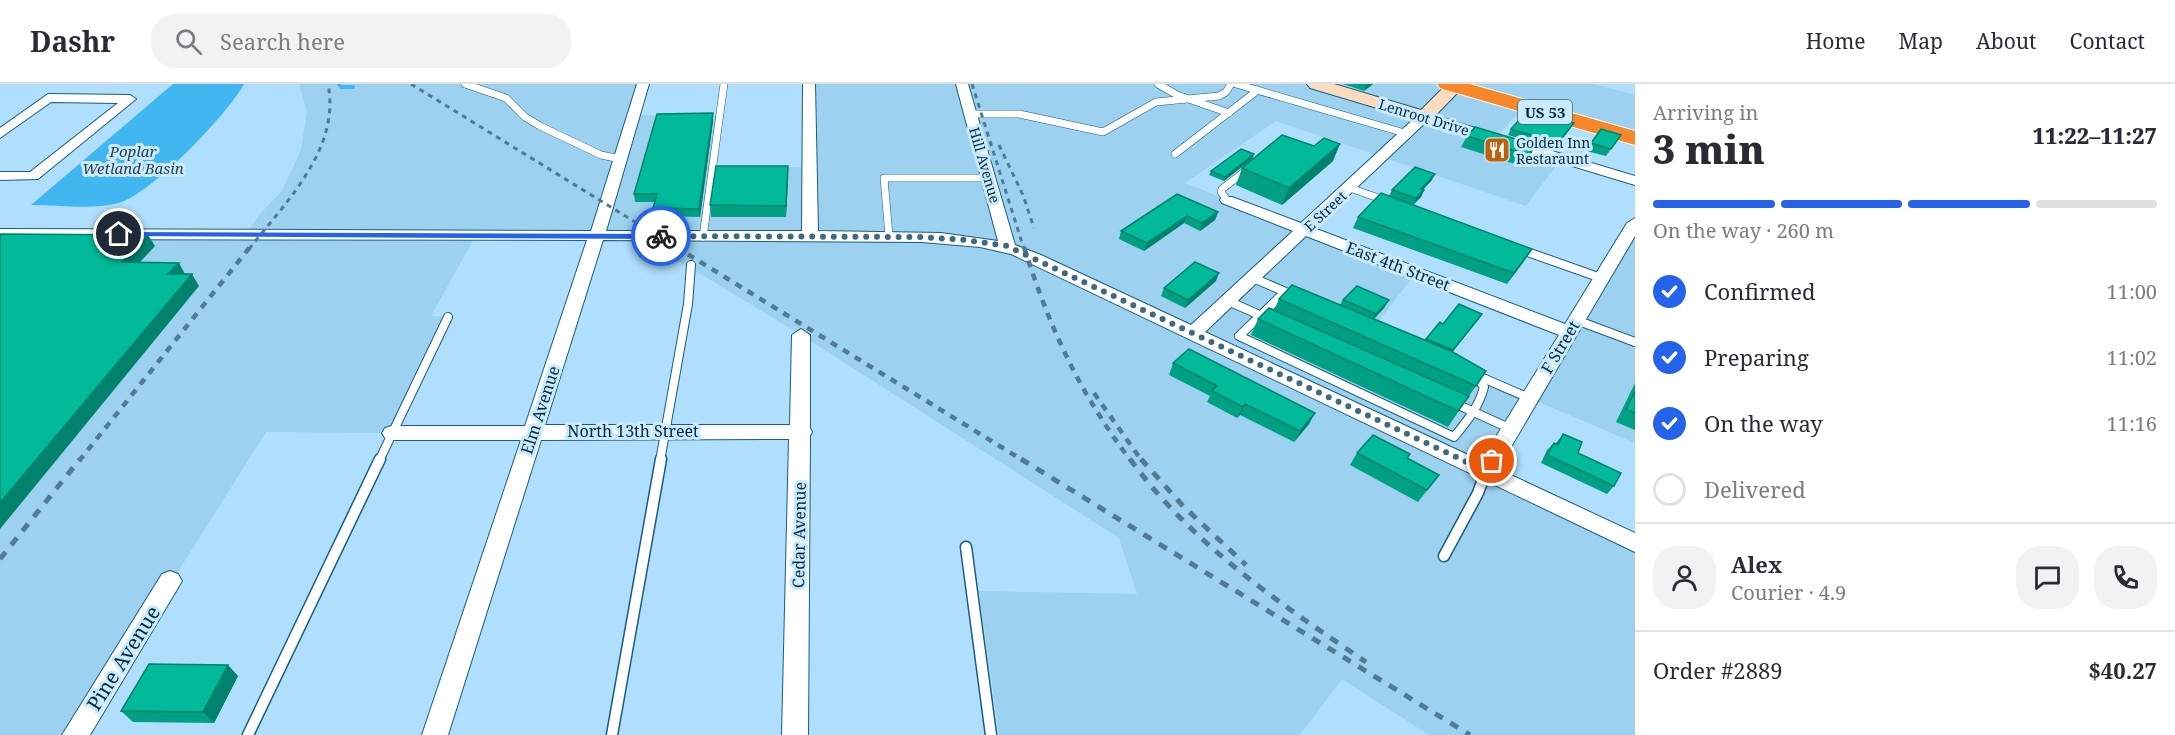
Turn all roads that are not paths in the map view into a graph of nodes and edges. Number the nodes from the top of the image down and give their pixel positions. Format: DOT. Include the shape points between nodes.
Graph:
graph roads {
  1 [pos="465,84"];
  2 [pos="643,84"];
  3 [pos="724,84"];
  4 [pos="809,84"];
  5 [pos="962,84"];
  6 [pos="1158,84"];
  7 [pos="1231,84"];
  8 [pos="1236,84"];
  9 [pos="1316,84"];
  10 [pos="1457,85"];
  11 [pos="1258,90"];
  12 [pos="1185,99"];
  13 [pos="1229,113"];
  14 [pos="970,114"];
  15 [pos="1424,117"];
  16 [pos="1635,131"];
  17 [pos="0,134"];
  18 [pos="1408,134"];
  19 [pos="1635,138"];
  20 [pos="1175,154"];
  21 [pos="621,159"];
  22 [pos="1254,164"];
  23 [pos="0,176"];
  24 [pos="989,178"];
  25 [pos="1635,181"];
  26 [pos="1350,188"];
  27 [pos="1227,200"];
  28 [pos="1394,204"];
  29 [pos="1635,223"];
  30 [pos="1305,230"];
  31 [pos="0,234"];
  32 [pos="596,235"];
  33 [pos="889,236"];
  34 [pos="703,237"];
  35 [pos="810,237"];
  36 [pos="1007,246"];
  37 [pos="1514,247"];
  38 [pos="691,265"];
  39 [pos="1253,278"];
  40 [pos="1601,278"];
  41 [pos="1285,292"];
  42 [pos="1296,297"];
  43 [pos="1228,301"];
  44 [pos="1261,315"];
  45 [pos="448,317"];
  46 [pos="1271,320"];
  47 [pos="1573,326"];
  48 [pos="1193,333"];
  49 [pos="801,335"];
  50 [pos="1635,342"];
  51 [pos="1464,370"];
  52 [pos="1475,375"];
  53 [pos="1442,397"];
  54 [pos="1529,398"];
  55 [pos="1474,412"];
  56 [pos="1511,429"];
  57 [pos="533,431"];
  58 [pos="665,431"];
  59 [pos="802,432"];
  60 [pos="392,433"];
  61 [pos="1486,471"];
  62 [pos="1635,543"];
  63 [pos="966,547"];
  64 [pos="1444,555"];
  65 [pos="170,581"];
  66 [pos="75,735"];
  67 [pos="248,735"];
  68 [pos="435,735"];
  69 [pos="612,735"];
  70 [pos="795,735"];
  71 [pos="991,735"];
  1 -- 21 [label="lane" via="506,98 540,126 601,155"];
  2 -- 21 [label="street, Elm Avenue"];
  3 -- 34 [label="lane"];
  4 -- 35 [label="street"];
  5 -- 14 [label="street, Hill Avenue"];
  6 -- 12 [label="lane"];
  7 -- 12 [label="lane" via="1219,96"];
  8 -- 11 [label="lane"];
  9 -- 15 [label="street, Lenroot Drive"];
  10 -- 15 [label="street, E Street"];
  10 -- 16 [label="highway, US 53"];
  10 -- 19 [label="highway, US 53"];
  11 -- 13 [label="lane"];
  11 -- 18 [label="lane"];
  12 -- 13 [label="lane"];
  12 -- 14 [label="lane" via="1152,104 1103,132 1018,114"];
  13 -- 20 [label="lane"];
  14 -- 24 [label="street, Hill Avenue"];
  15 -- 18 [label="street, E Street"];
  15 -- 25 [label="street, Lenroot Drive"];
  17 -- 23 [label="street" via="48,98 130,99 33,176"];
  18 -- 26 [label="street, E Street"];
  21 -- 32 [label="street, Elm Avenue"];
  22 -- 27 [label="lane" via="1222,189"];
  24 -- 33 [label="lane" via="884,178"];
  24 -- 36 [label="street, Hill Avenue"];
  26 -- 28 [label="lane"];
  26 -- 30 [label="street, E Street"];
  27 -- 30 [label="street, East 4th Street"];
  29 -- 40 [label="street, F Street"];
  30 -- 39 [label="street, E Street"];
  30 -- 47 [label="street, East 4th Street"];
  31 -- 32 [label="street"];
  32 -- 34 [label="street"];
  32 -- 57 [label="street, Elm Avenue"];
  33 -- 35 [label="street"];
  33 -- 36 [label="street"];
  34 -- 35 [label="street"];
  36 -- 48 [label="street"];
  37 -- 40 [label="lane"];
  38 -- 58 [label="lane" via="688,304"];
  39 -- 41 [label="lane"];
  39 -- 43 [label="street, E Street"];
  40 -- 47 [label="street, F Street"];
  41 -- 42 [label="lane"];
  41 -- 44 [label="lane"];
  43 -- 44 [label="lane"];
  43 -- 48 [label="street, E Street"];
  44 -- 46 [label="lane"];
  44 -- 55 [label="lane" via="1239,336 1454,436"];
  45 -- 60 [label="lane"];
  47 -- 50 [label="lane"];
  47 -- 54 [label="street, F Street"];
  48 -- 61 [label="street"];
  49 -- 59 [label="street, Cedar Avenue"];
  51 -- 52 [label="lane"];
  52 -- 54 [label="lane"];
  52 -- 55 [label="lane" via="1484,387"];
  53 -- 55 [label="lane"];
  54 -- 56 [label="street, F Street"];
  55 -- 56 [label="lane"];
  56 -- 61 [label="street, F Street"];
  57 -- 58 [label="street, North 13th Street"];
  57 -- 60 [label="street, North 13th Street"];
  57 -- 68 [label="street, Elm Avenue"];
  58 -- 59 [label="street, North 13th Street"];
  58 -- 69 [label="lane"];
  59 -- 70 [label="street, Cedar Avenue"];
  60 -- 67 [label="lane"];
  61 -- 62 [label="street"];
  61 -- 64 [label="lane"];
  63 -- 71 [label="lane"];
  65 -- 66 [label="street, Pine Avenue"];
}
